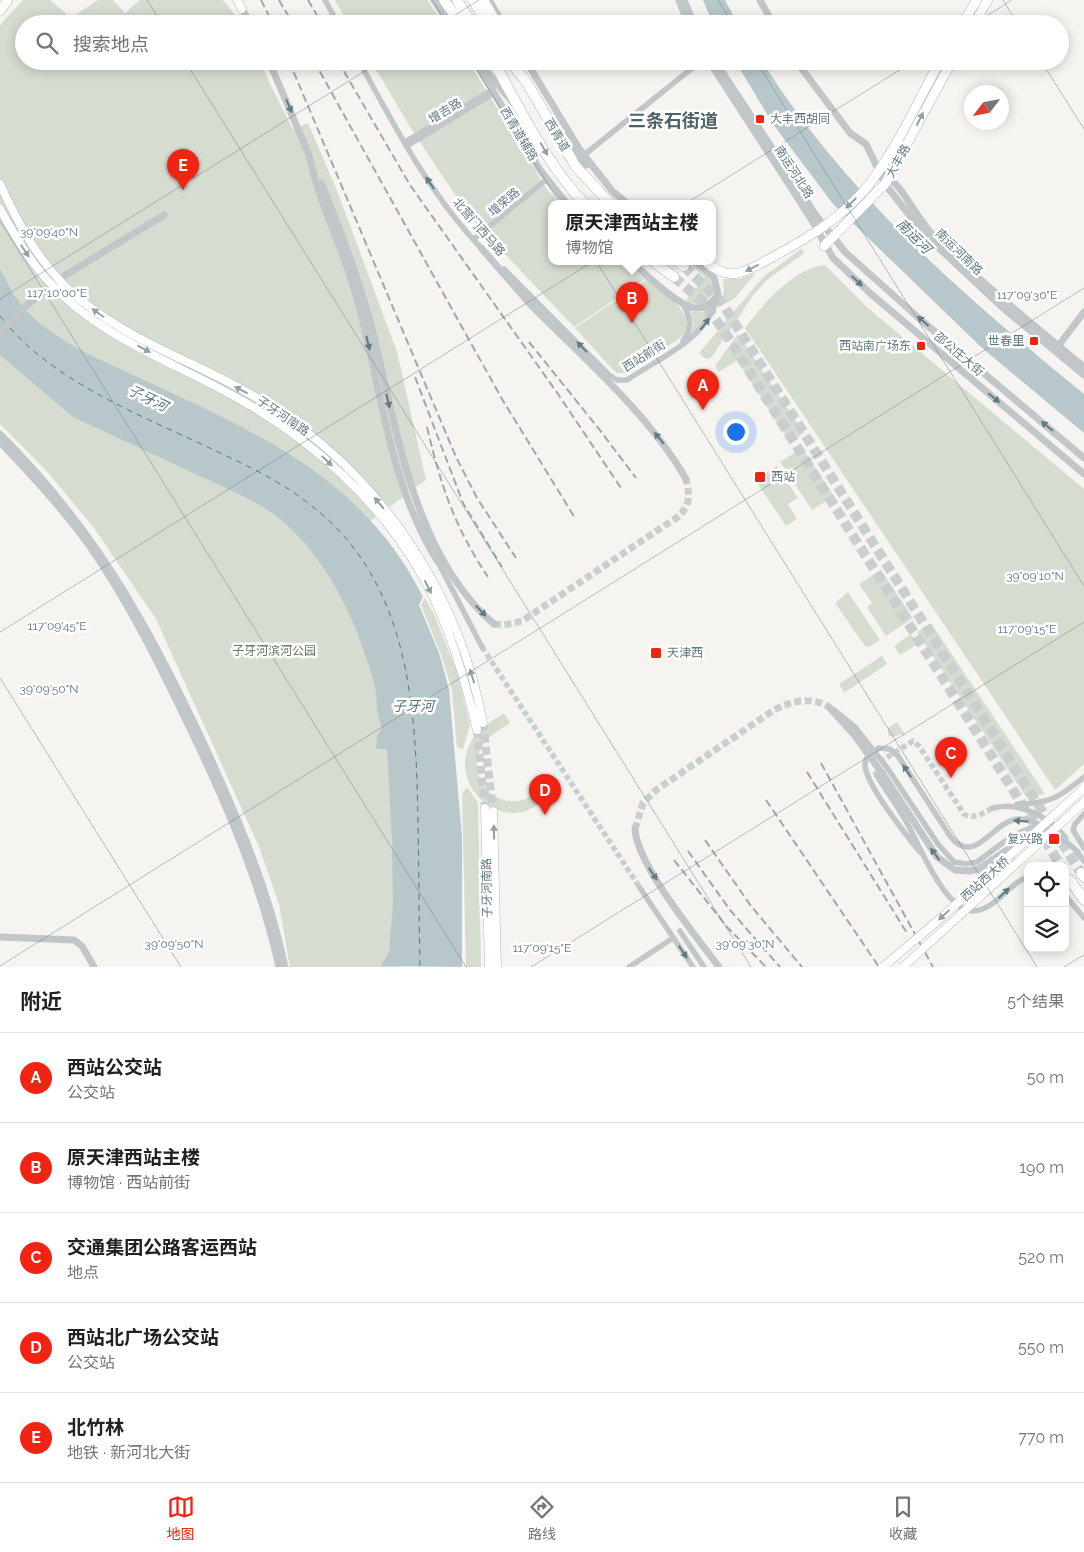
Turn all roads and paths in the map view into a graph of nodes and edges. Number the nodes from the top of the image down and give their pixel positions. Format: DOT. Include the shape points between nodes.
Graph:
graph roads {
  1 [pos="8,0"];
  2 [pos="236,0"];
  3 [pos="325,0"];
  4 [pos="434,0"];
  5 [pos="444,0"];
  6 [pos="457,0"];
  7 [pos="473,0"];
  8 [pos="483,0"];
  9 [pos="489,0"];
  10 [pos="679,0"];
  11 [pos="684,0"];
  12 [pos="760,0"];
  13 [pos="977,0"];
  14 [pos="988,0"];
  15 [pos="242,10"];
  16 [pos="0,11"];
  17 [pos="245,15"];
  18 [pos="333,15"];
  19 [pos="444,15"];
  20 [pos="455,15"];
  21 [pos="466,15"];
  22 [pos="482,15"];
  23 [pos="492,15"];
  24 [pos="498,15"];
  25 [pos="685,15"];
  26 [pos="690,15"];
  27 [pos="768,15"];
  28 [pos="968,15"];
  29 [pos="979,15"];
  30 [pos="273,70"];
  31 [pos="364,70"];
  32 [pos="481,70"];
  33 [pos="484,70"];
  34 [pos="495,70"];
  35 [pos="498,70"];
  36 [pos="517,70"];
  37 [pos="521,70"];
  38 [pos="532,70"];
  39 [pos="690,70"];
  40 [pos="715,70"];
  41 [pos="721,70"];
  42 [pos="803,70"];
  43 [pos="935,70"];
  44 [pos="947,70"];
  45 [pos="527,83"];
  46 [pos="508,88"];
  47 [pos="493,92"];
  48 [pos="539,104"];
  49 [pos="528,122"];
  50 [pos="406,144"];
  51 [pos="309,155"];
  52 [pos="584,155"];
  53 [pos="878,172"];
  54 [pos="546,179"];
  55 [pos="887,181"];
  56 [pos="0,184"];
  57 [pos="613,192"];
  58 [pos="564,200"];
  59 [pos="581,200"];
  60 [pos="607,200"];
  61 [pos="623,200"];
  62 [pos="0,210"];
  63 [pos="164,215"];
  64 [pos="820,229"];
  65 [pos="833,238"];
  66 [pos="474,239"];
  67 [pos="824,246"];
  68 [pos="482,248"];
  69 [pos="635,265"];
  70 [pos="658,265"];
  71 [pos="700,265"];
  72 [pos="711,265"];
  73 [pos="674,277"];
  74 [pos="59,279"];
  75 [pos="52,285"];
  76 [pos="66,287"];
  77 [pos="60,294"];
  78 [pos="718,294"];
  79 [pos="681,302"];
  80 [pos="1084,312"];
  81 [pos="0,333"];
  82 [pos="680,345"];
  83 [pos="1057,349"];
  84 [pos="1084,367"];
  85 [pos="1084,375"];
  86 [pos="617,380"];
  87 [pos="0,434"];
  88 [pos="0,442"];
  89 [pos="1084,458"];
  90 [pos="1084,474"];
  91 [pos="686,479"];
  92 [pos="438,562"];
  93 [pos="494,624"];
  94 [pos="482,647"];
  95 [pos="829,707"];
  96 [pos="483,723"];
  97 [pos="476,730"];
  98 [pos="877,776"];
  99 [pos="1084,777"];
  100 [pos="1071,788"];
  101 [pos="1084,788"];
  102 [pos="1084,802"];
  103 [pos="1007,804"];
  104 [pos="485,808"];
  105 [pos="993,808"];
  106 [pos="493,811"];
  107 [pos="1084,814"];
  108 [pos="1045,820"];
  109 [pos="1037,828"];
  110 [pos="636,829"];
  111 [pos="1084,848"];
  112 [pos="920,852"];
  113 [pos="1078,852"];
  114 [pos="1084,861"];
  115 [pos="1024,879"];
  116 [pos="1070,880"];
  117 [pos="640,888"];
  118 [pos="1069,900"];
  119 [pos="1084,900"];
  120 [pos="1084,918"];
  121 [pos="680,931"];
  122 [pos="0,937"];
  123 [pos="673,938"];
  124 [pos="94,967"];
  125 [pos="279,967"];
  126 [pos="285,967"];
  127 [pos="489,967"];
  128 [pos="497,967"];
  129 [pos="629,967"];
  130 [pos="693,967"];
  131 [pos="704,967"];
  132 [pos="719,967"];
  133 [pos="883,967"];
  134 [pos="903,967"];
  1 -- 16 [label="main road"];
  2 -- 15 [label="main road"];
  3 -- 18 [label="street"];
  4 -- 19 [label="street"];
  5 -- 20 [label="highway"];
  6 -- 21 [label="highway"];
  7 -- 22 [label="highway"];
  8 -- 23 [label="highway"];
  9 -- 24 [label="street"];
  10 -- 25 [label="street"];
  11 -- 26 [label="street"];
  12 -- 27 [label="street"];
  13 -- 28 [label="main road"];
  14 -- 29 [label="main road"];
  15 -- 17 [label="street"];
  30 -- 51 [label="street, one-way, bridge"];
  31 -- 50 [label="street, 北营门西马路"];
  32 -- 47 [label="street, 西青道辅路"];
  33 -- 49 [label="street"];
  34 -- 46 [label="highway"];
  35 -- 46 [label="highway, 西青道"];
  36 -- 45 [label="highway, 西青道"];
  37 -- 45 [label="highway"];
  38 -- 52 [label="street"];
  39 -- 52 [label="street"];
  40 -- 64 [label="street, 南运河北路"];
  41 -- 64 [label="street, 南运河北路"];
  42 -- 53 [label="street" via="850,133 866,144"];
  43 -- 53 [label="main road, 大丰路"];
  55 -- 44 [label="main road, 大丰路, one-way"];
  45 -- 48 [label="highway, 西青道"];
  46 -- 49 [label="highway, 西青道"];
  47 -- 50 [label="street, 增吉路"];
  47 -- 54 [label="street, 西青道辅路"];
  48 -- 57 [label="street" via="588,168"];
  48 -- 60 [label="highway, 西青道" via="576,167"];
  49 -- 59 [label="highway, 西青道, one-way" via="565,182"];
  66 -- 50 [label="street, 北营门西马路, one-way" via="445,203"];
  51 -- 92 [label="street, one-way, bridge" via="358,298 398,468 416,522"];
  51 -- 93 [label="street, one-way, bridge" via="356,273 404,464 419,508 441,555 480,612"];
  52 -- 57 [label="street"];
  53 -- 55 [label="street, 南运河南路"];
  53 -- 64 [label="main road, 大丰路, one-way" via="865,189"];
  54 -- 58 [label="street, 西青道辅路"];
  54 -- 66 [label="street, 增荣路"];
  55 -- 65 [label="main road, 大丰路"];
  55 -- 83 [label="street, 南运河南路" via="930,232"];
  56 -- 74 [label="main road, 子牙河南路" via="29,240"];
  57 -- 61 [label="street"];
  62 -- 75 [label="main road, 子牙河南路, one-way" via="24,250"];
  63 -- 74 [label="street"];
  64 -- 65 [label="street, 南运河北路"];
  64 -- 67 [label="street, 南运河北路"];
  64 -- 72 [label="main road, one-way" via="795,246 737,274 723,273"];
  65 -- 67 [label="main road, 大丰路"];
  89 -- 65 [label="street, 邵公庄大街, one-way" via="900,302"];
  66 -- 68 [label="street, 北营门西马路"];
  67 -- 90 [label="street, 邵公庄大街, one-way" via="871,294"];
  86 -- 68 [label="street, 北营门西马路, one-way"];
  91 -- 68 [label="street, one-way, bridge" via="647,425 530,304"];
  69 -- 79 [label="street"];
  70 -- 73 [label="highway"];
  71 -- 78 [label="street" via="714,278"];
  74 -- 75 [label="street"];
  74 -- 76 [label="main road, 子牙河南路"];
  75 -- 77 [label="main road, 子牙河南路"];
  75 -- 81 [label="street"];
  76 -- 77 [label="main road" via="59,288"];
  96 -- 76 [label="main road, 子牙河南路, one-way" via="475,684 445,602 407,538 361,482 318,441 276,409 124,329"];
  77 -- 97 [label="main road, 子牙河南路, one-way" via="107,328 273,419 319,454 357,491 397,536 430,590 460,667"];
  78 -- 79 [label="street" via="701,308"];
  82 -- 78 [label="street, 西站前街, one-way" via="708,322"];
  79 -- 82 [label="street" via="690,322 688,334"];
  80 -- 83 [label="street"];
  82 -- 86 [label="street, 西站前街" via="627,380"];
  83 -- 84 [label="street, 南运河南路"];
  83 -- 85 [label="street, 南运河南路"];
  87 -- 126 [label="street" via="55,493 95,545 155,643 252,851"];
  88 -- 125 [label="street" via="49,495 90,547 150,645 245,850 264,906"];
  92 -- 94 [label="street"];
  95 -- 109 [label="street, bridge" via="847,719 866,740 948,857 960,864 977,862 1012,836"];
  109 -- 95 [label="street, one-way, bridge" via="979,869 962,871 950,867 937,857 855,736"];
  98 -- 112 [label="street"];
  99 -- 100 [label="street"];
  100 -- 102 [label="street"];
  100 -- 103 [label="street" via="1047,802"];
  101 -- 109 [label="main road, 西站西大桥, bridge"];
  102 -- 134 [label="main road, 西站西大桥, bridge"];
  103 -- 105 [label="street"];
  103 -- 108 [label="street"];
  104 -- 127 [label="main road, 子牙河南路"];
  128 -- 106 [label="main road, 子牙河南路, one-way"];
  107 -- 111 [label="street" via="1073,830"];
  108 -- 109 [label="street"];
  108 -- 113 [label="street" via="1057,828"];
  109 -- 112 [label="street, one-way" via="1028,820 1016,819 974,846 960,846 950,836 898,756 890,749 879,748 868,755 866,770 885,804"];
  109 -- 113 [label="street" via="1062,838"];
  109 -- 133 [label="main road, 西站西大桥, one-way, bridge" via="942,918"];
  110 -- 132 [label="street, one-way" via="637,843 647,866"];
  112 -- 115 [label="street, one-way" via="950,898 969,910 987,908"];
  113 -- 114 [label="street"];
  116 -- 119 [label="highway"];
  117 -- 123 [label="street"];
  118 -- 120 [label="street"];
  121 -- 131 [label="street"];
  122 -- 124 [label="street" via="74,940 82,946"];
  123 -- 129 [label="street"];
  123 -- 130 [label="street, one-way"];
}
